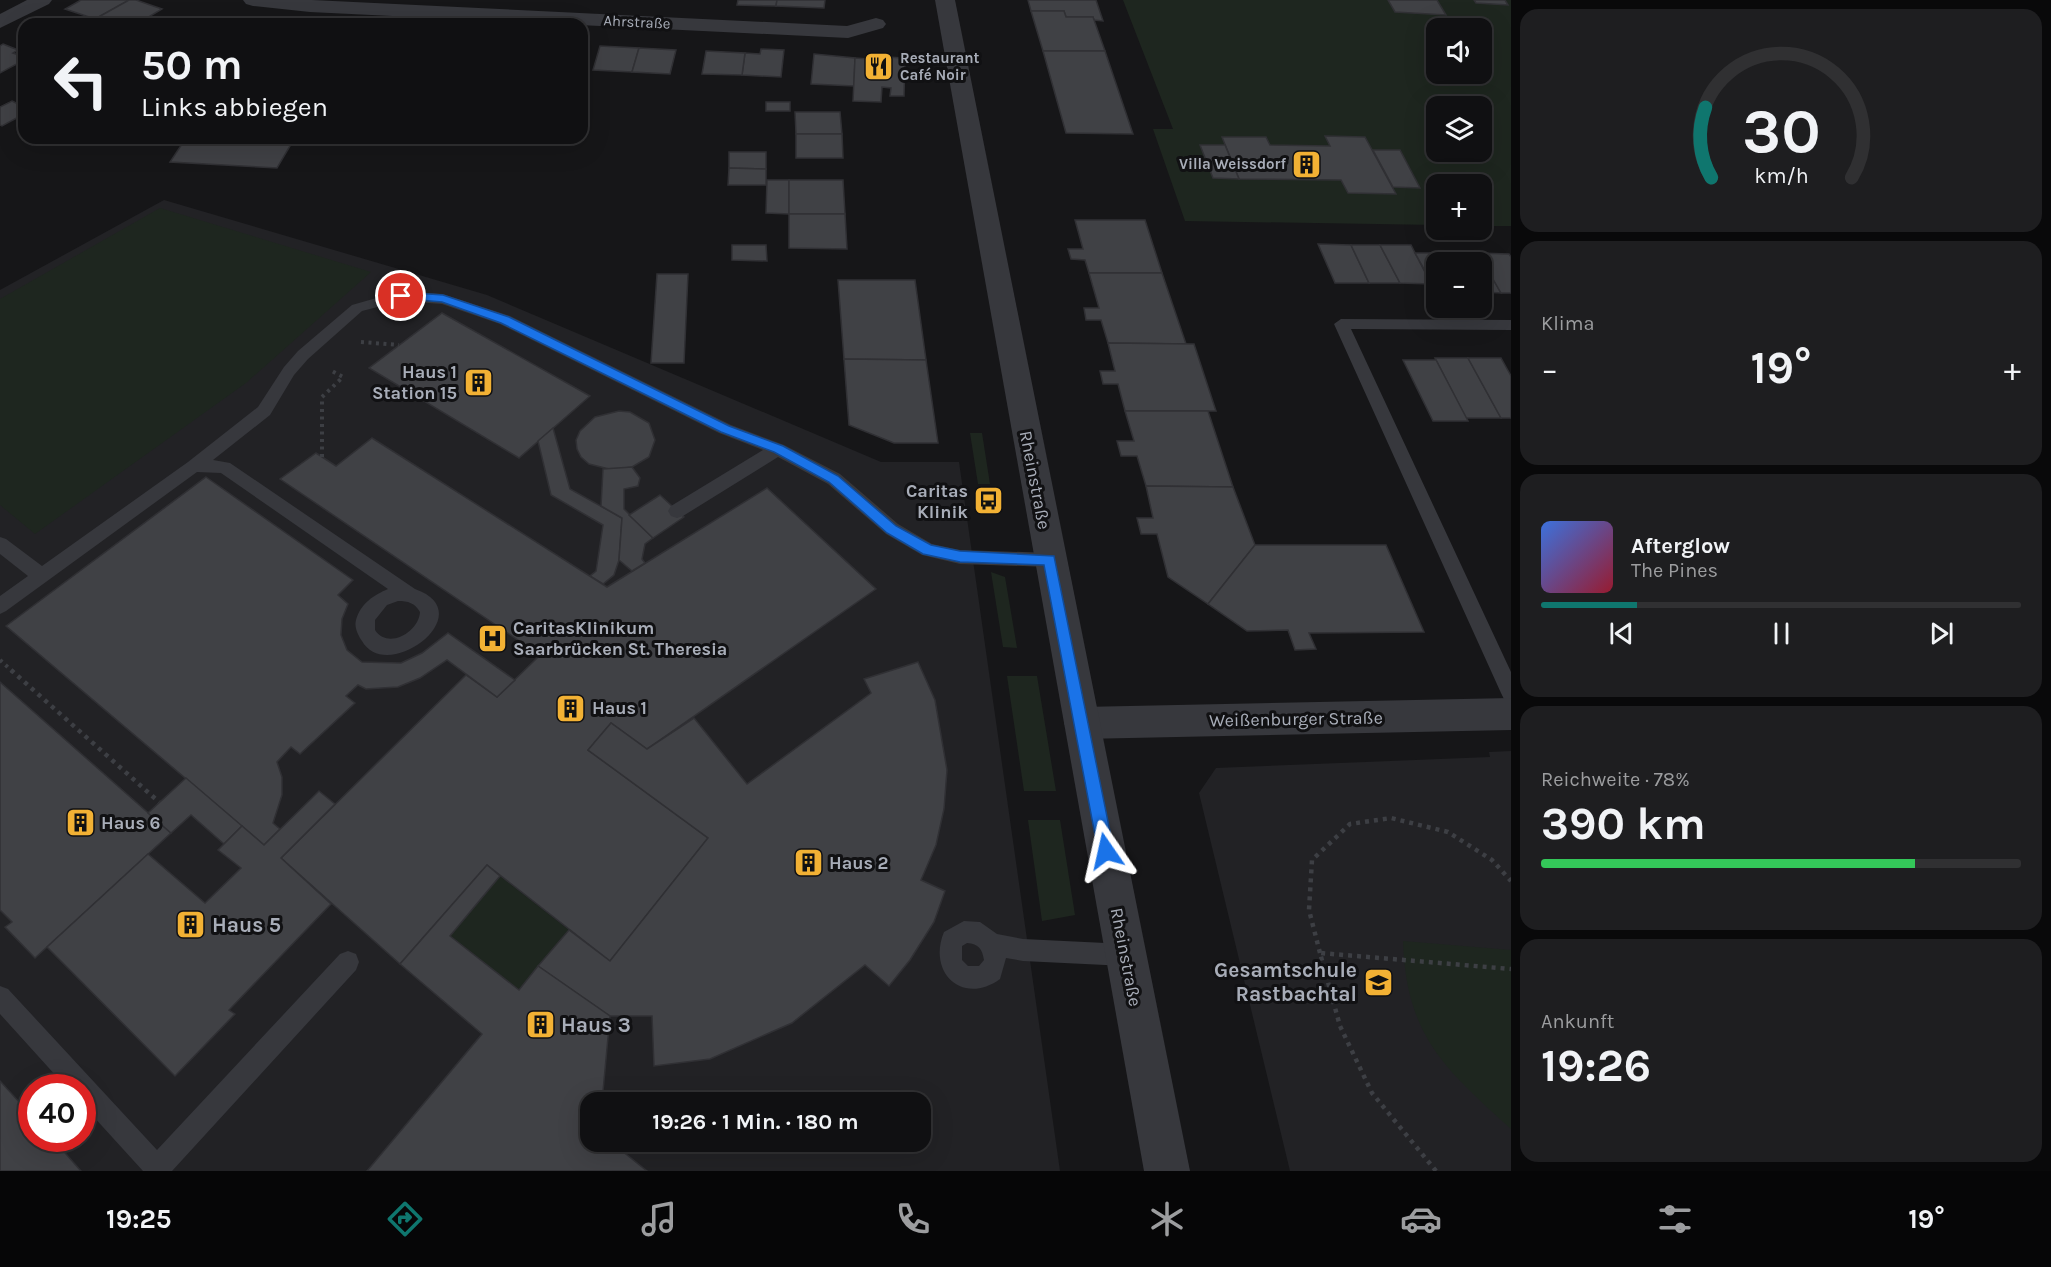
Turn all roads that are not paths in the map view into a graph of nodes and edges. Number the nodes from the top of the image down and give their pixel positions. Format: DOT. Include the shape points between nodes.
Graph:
graph roads {
  1 [pos="42,0"];
  2 [pos="254,0"];
  3 [pos="945,0"];
  4 [pos="558,18"];
  5 [pos="588,19"];
  6 [pos="0,22"];
  7 [pos="876,24"];
  8 [pos="1511,325"];
  9 [pos="778,449"];
  10 [pos="194,466"];
  11 [pos="677,511"];
  12 [pos="0,543"];
  13 [pos="1050,560"];
  14 [pos="376,571"];
  15 [pos="40,576"];
  16 [pos="408,593"];
  17 [pos="378,601"];
  18 [pos="0,606"];
  19 [pos="1511,693"];
  20 [pos="1511,714"];
  21 [pos="1082,723"];
  22 [pos="992,944"];
  23 [pos="1023,950"];
  24 [pos="1126,955"];
  25 [pos="348,962"];
  26 [pos="990,973"];
  27 [pos="0,997"];
  28 [pos="158,1170"];
  29 [pos="1167,1171"];
  1 -- 6 [label="street"];
  2 -- 4 [label="street, Ahrstraße"];
  3 -- 13 [label="street, Rheinstraße"];
  5 -- 7 [label="street, Ahrstraße" via="848,32"];
  8 -- 19 [label="lane" via="1341,324"];
  9 -- 10 [label="lane" via="725,429 505,320 443,298 401,296 357,308 303,355 264,411"];
  9 -- 11 [label="lane"];
  9 -- 13 [label="lane" via="834,479 892,529 928,550 960,557"];
  10 -- 14 [label="lane" via="224,467"];
  10 -- 15 [label="lane"];
  12 -- 15 [label="lane"];
  13 -- 21 [label="street, Rheinstraße"];
  14 -- 16 [label="lane"];
  14 -- 17 [label="lane"];
  15 -- 18 [label="lane"];
  16 -- 17 [label="lane"];
  16 -- 17 [label="lane" via="424,601 429,616 422,633 403,644 381,645 366,634 366,616"];
  20 -- 21 [label="street, Weißenburger Straße"];
  21 -- 24 [label="street, Rheinstraße"];
  22 -- 23 [label="lane"];
  22 -- 26 [label="lane" via="996,960"];
  22 -- 26 [label="lane" via="980,933 964,932 952,940 949,954 960,975 976,980"];
  23 -- 24 [label="lane"];
  23 -- 26 [label="lane"];
  24 -- 29 [label="street, Rheinstraße"];
  25 -- 28 [label="lane"];
  27 -- 28 [label="lane"];
}
